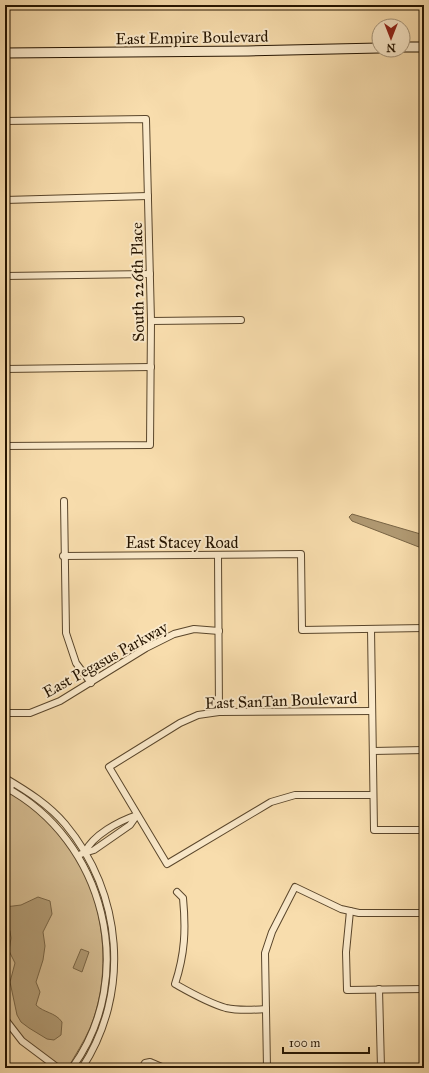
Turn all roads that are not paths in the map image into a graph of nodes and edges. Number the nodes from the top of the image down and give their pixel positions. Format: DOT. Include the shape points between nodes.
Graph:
graph roads {
  1 [pos="424,46"];
  2 [pos="411,47"];
  3 [pos="371,48"];
  4 [pos="5,53"];
  5 [pos="5,121"];
  6 [pos="148,196"];
  7 [pos="5,200"];
  8 [pos="150,274"];
  9 [pos="5,276"];
  10 [pos="241,320"];
  11 [pos="151,321"];
  12 [pos="151,366"];
  13 [pos="5,369"];
  14 [pos="5,446"];
  15 [pos="64,501"];
  16 [pos="218,555"];
  17 [pos="64,556"];
  18 [pos="424,628"];
  19 [pos="371,629"];
  20 [pos="219,631"];
  21 [pos="91,683"];
  22 [pos="372,711"];
  23 [pos="219,712"];
  24 [pos="5,713"];
  25 [pos="424,750"];
  26 [pos="373,751"];
  27 [pos="5,778"];
  28 [pos="12,782"];
  29 [pos="7,788"];
  30 [pos="373,795"];
  31 [pos="5,796"];
  32 [pos="137,814"];
  33 [pos="108,830"];
  34 [pos="424,830"];
  35 [pos="113,837"];
  36 [pos="85,852"];
  37 [pos="78,856"];
  38 [pos="176,892"];
  39 [pos="350,911"];
  40 [pos="424,913"];
  41 [pos="379,989"];
  42 [pos="424,989"];
  43 [pos="266,1009"];
  44 [pos="5,1019"];
  45 [pos="144,1065"];
  46 [pos="58,1068"];
  47 [pos="72,1068"];
  48 [pos="82,1068"];
  49 [pos="164,1068"];
  50 [pos="267,1068"];
  51 [pos="381,1068"];
  52 [pos="424,1068"];
  1 -- 2 [label="street"];
  3 -- 4 [label="street, East Empire Boulevard"];
  5 -- 6 [label="street, South 226th Place" via="146,118"];
  6 -- 7 [label="street"];
  6 -- 8 [label="street, South 226th Place"];
  8 -- 9 [label="street"];
  8 -- 11 [label="street, South 226th Place"];
  10 -- 11 [label="street"];
  11 -- 12 [label="street, South 226th Place"];
  12 -- 13 [label="street"];
  12 -- 14 [label="street, South 226th Place" via="150,445"];
  15 -- 17 [label="street"];
  16 -- 17 [label="street, East Stacey Road"];
  16 -- 19 [label="street, East Stacey Road" via="302,554 302,630"];
  16 -- 20 [label="street"];
  17 -- 21 [label="street" via="66,633 76,663"];
  18 -- 19 [label="street"];
  19 -- 22 [label="street"];
  20 -- 21 [label="street, East Pegasus Parkway" via="194,629 174,634 146,648"];
  20 -- 23 [label="street"];
  21 -- 24 [label="street, East Pegasus Parkway" via="45,708 30,713"];
  22 -- 23 [label="street, East SanTan Boulevard"];
  22 -- 26 [label="street"];
  23 -- 32 [label="street, East SanTan Boulevard" via="198,715 180,723 108,767"];
  25 -- 26 [label="street"];
  26 -- 30 [label="street"];
  27 -- 28 [label="street"];
  28 -- 29 [label="street"];
  28 -- 36 [label="street" via="55,814"];
  29 -- 31 [label="street"];
  29 -- 37 [label="street" via="52,822"];
  30 -- 32 [label="street" via="295,795 271,802 167,864"];
  30 -- 34 [label="street" via="374,830"];
  32 -- 33 [label="street"];
  32 -- 35 [label="street" via="130,825"];
  33 -- 35 [label="street"];
  33 -- 36 [label="street" via="89,843"];
  35 -- 36 [label="street" via="94,850"];
  36 -- 37 [label="street"];
  36 -- 48 [label="street" via="103,888 110,910 115,944 112,995 93,1049"];
  37 -- 47 [label="street" via="90,877 99,903 106,941 107,968 104,992 95,1023"];
  38 -- 43 [label="street" via="183,898 185,945 175,984 225,1008"];
  39 -- 40 [label="street"];
  39 -- 41 [label="street" via="346,946 347,990"];
  39 -- 43 [label="street" via="340,910 295,887 272,932 265,953"];
  41 -- 42 [label="street"];
  41 -- 51 [label="street"];
  43 -- 50 [label="street"];
  44 -- 46 [label="street" via="22,1041"];
  45 -- 49 [label="street" via="150,1062"];
  51 -- 52 [label="street"];
}
